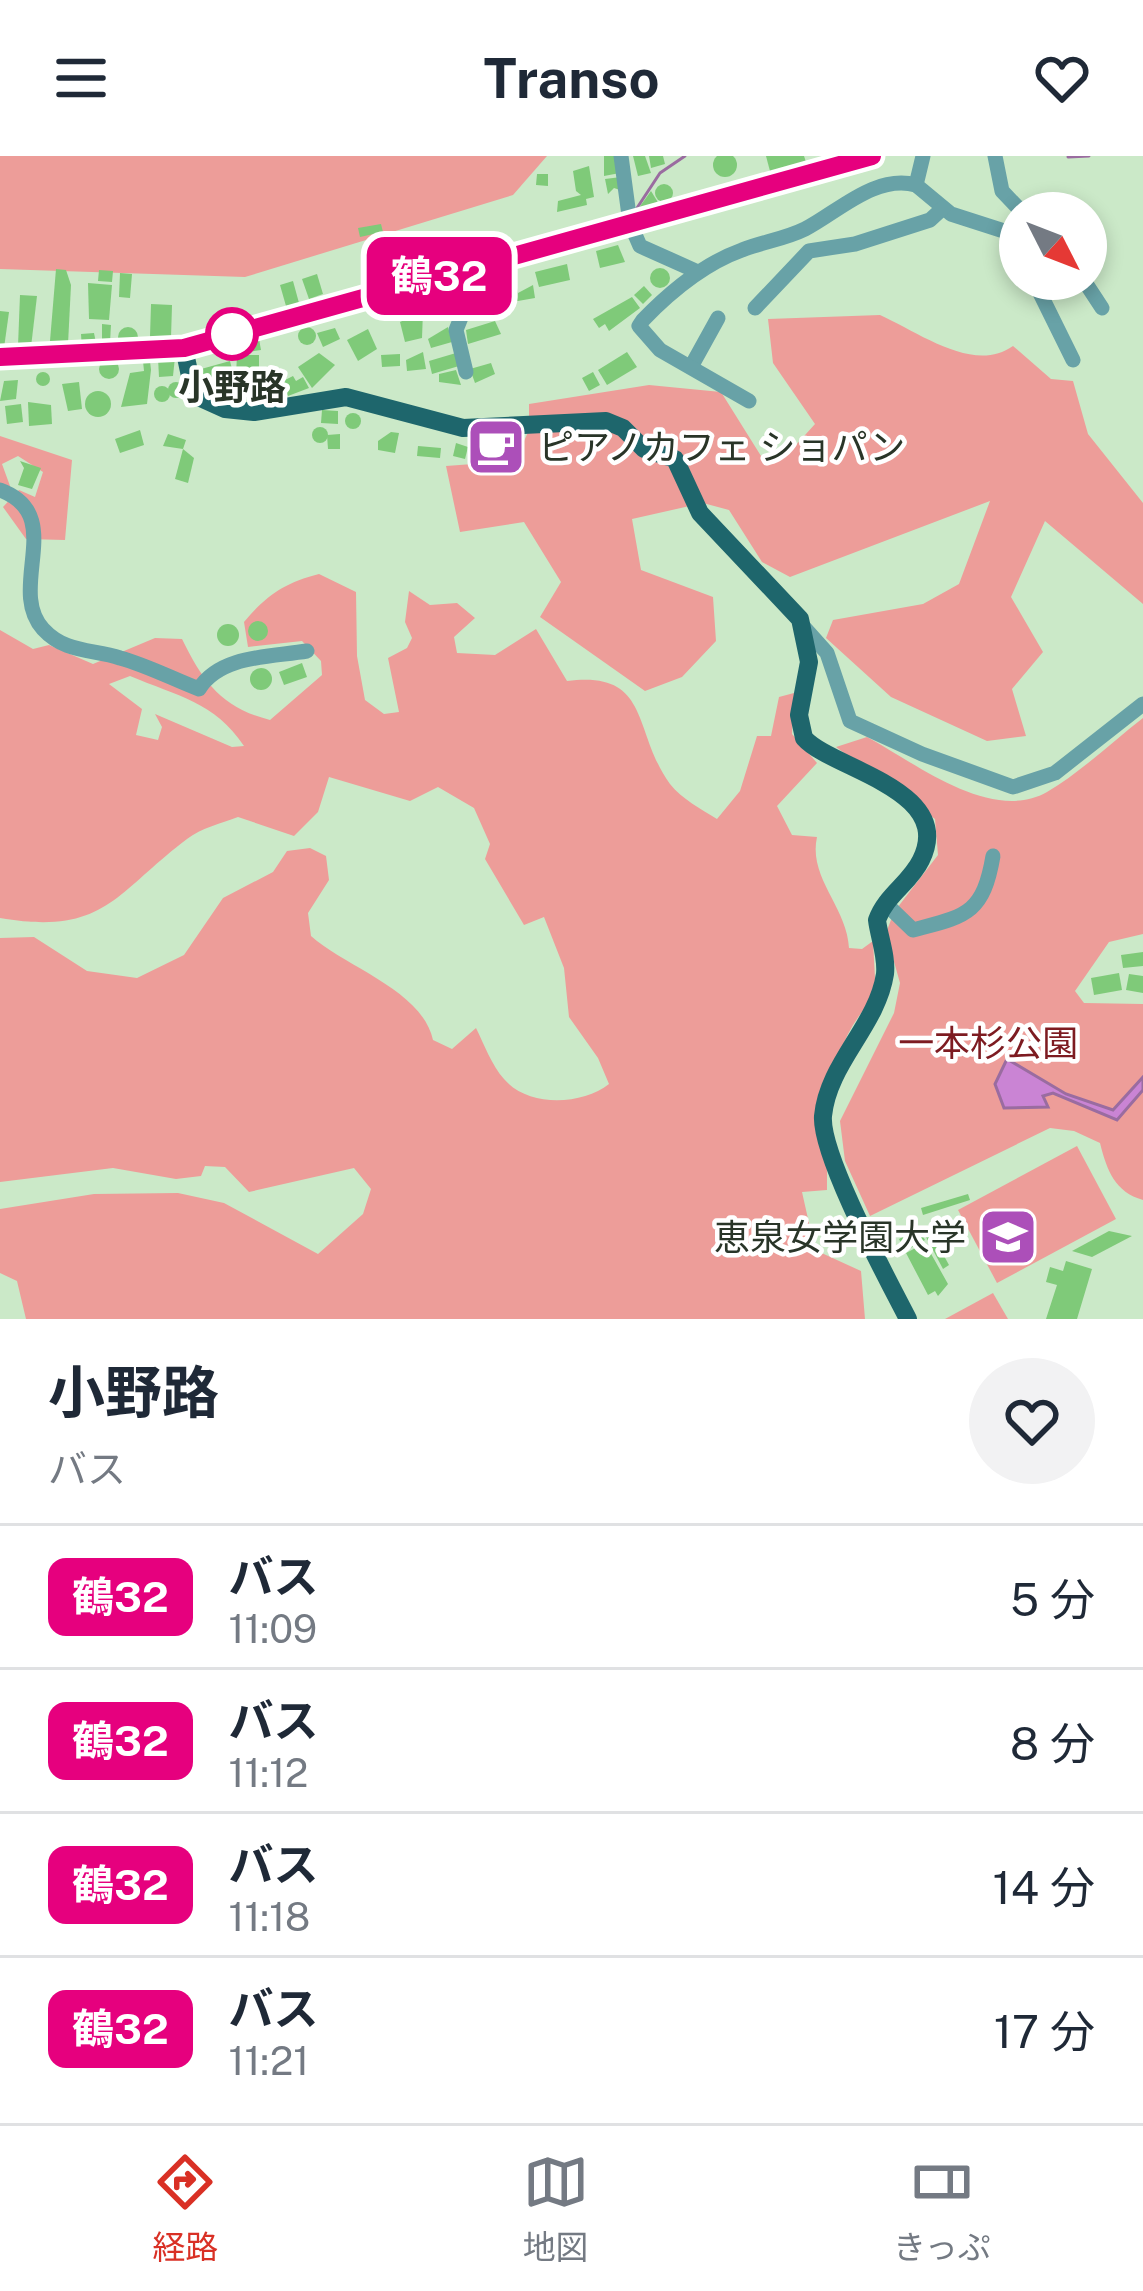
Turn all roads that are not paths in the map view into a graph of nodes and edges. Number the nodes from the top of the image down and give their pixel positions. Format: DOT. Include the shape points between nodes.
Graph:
graph roads {
  1 [pos="621,156"];
  2 [pos="872,156"];
  3 [pos="923,156"];
  4 [pos="995,156"];
  5 [pos="916,185"];
  6 [pos="1003,192"];
  7 [pos="943,208"];
  8 [pos="630,223"];
  9 [pos="999,228"];
  10 [pos="462,270"];
  11 [pos="698,272"];
  12 [pos="1043,300"];
  13 [pos="1097,300"];
  14 [pos="755,308"];
  15 [pos="1102,308"];
  16 [pos="718,318"];
  17 [pos="184,348"];
  18 [pos="0,357"];
  19 [pos="1073,360"];
  20 [pos="692,364"];
  21 [pos="466,373"];
  22 [pos="749,401"];
  23 [pos="0,490"];
  24 [pos="802,625"];
  25 [pos="307,651"];
  26 [pos="1143,704"];
  27 [pos="993,856"];
  28 [pos="885,903"];
  29 [pos="908,1319"];
  1 -- 8 [label="street"];
  2 -- 8 [label="street"];
  3 -- 5 [label="street"];
  4 -- 6 [label="street"];
  5 -- 7 [label="street"];
  5 -- 11 [label="street" via="857,196 805,229"];
  7 -- 9 [label="street"];
  7 -- 14 [label="street" via="930,220 809,251"];
  8 -- 10 [label="street"];
  8 -- 11 [label="street" via="650,254"];
  10 -- 17 [label="street"];
  10 -- 21 [label="street" via="456,330"];
  11 -- 20 [label="street" via="639,326 660,350"];
  12 -- 19 [label="street"];
  13 -- 15 [label="street"];
  16 -- 20 [label="street"];
  17 -- 18 [label="main road"];
  17 -- 24 [label="main road" via="194,395 233,411 336,396 453,427 613,423 644,449 677,462 700,514"];
  20 -- 22 [label="street"];
  23 -- 25 [label="street" via="34,522 33,609 54,640 73,650 123,658 199,689 233,663"];
  24 -- 26 [label="street" via="827,653 850,721 1002,786 1055,773"];
  24 -- 28 [label="main road" via="809,662 799,715 804,738 892,787 921,824 922,860"];
  27 -- 28 [label="street" via="982,898 960,918 913,930"];
  28 -- 29 [label="main road" via="877,920 883,982 830,1085 824,1130"];
}
